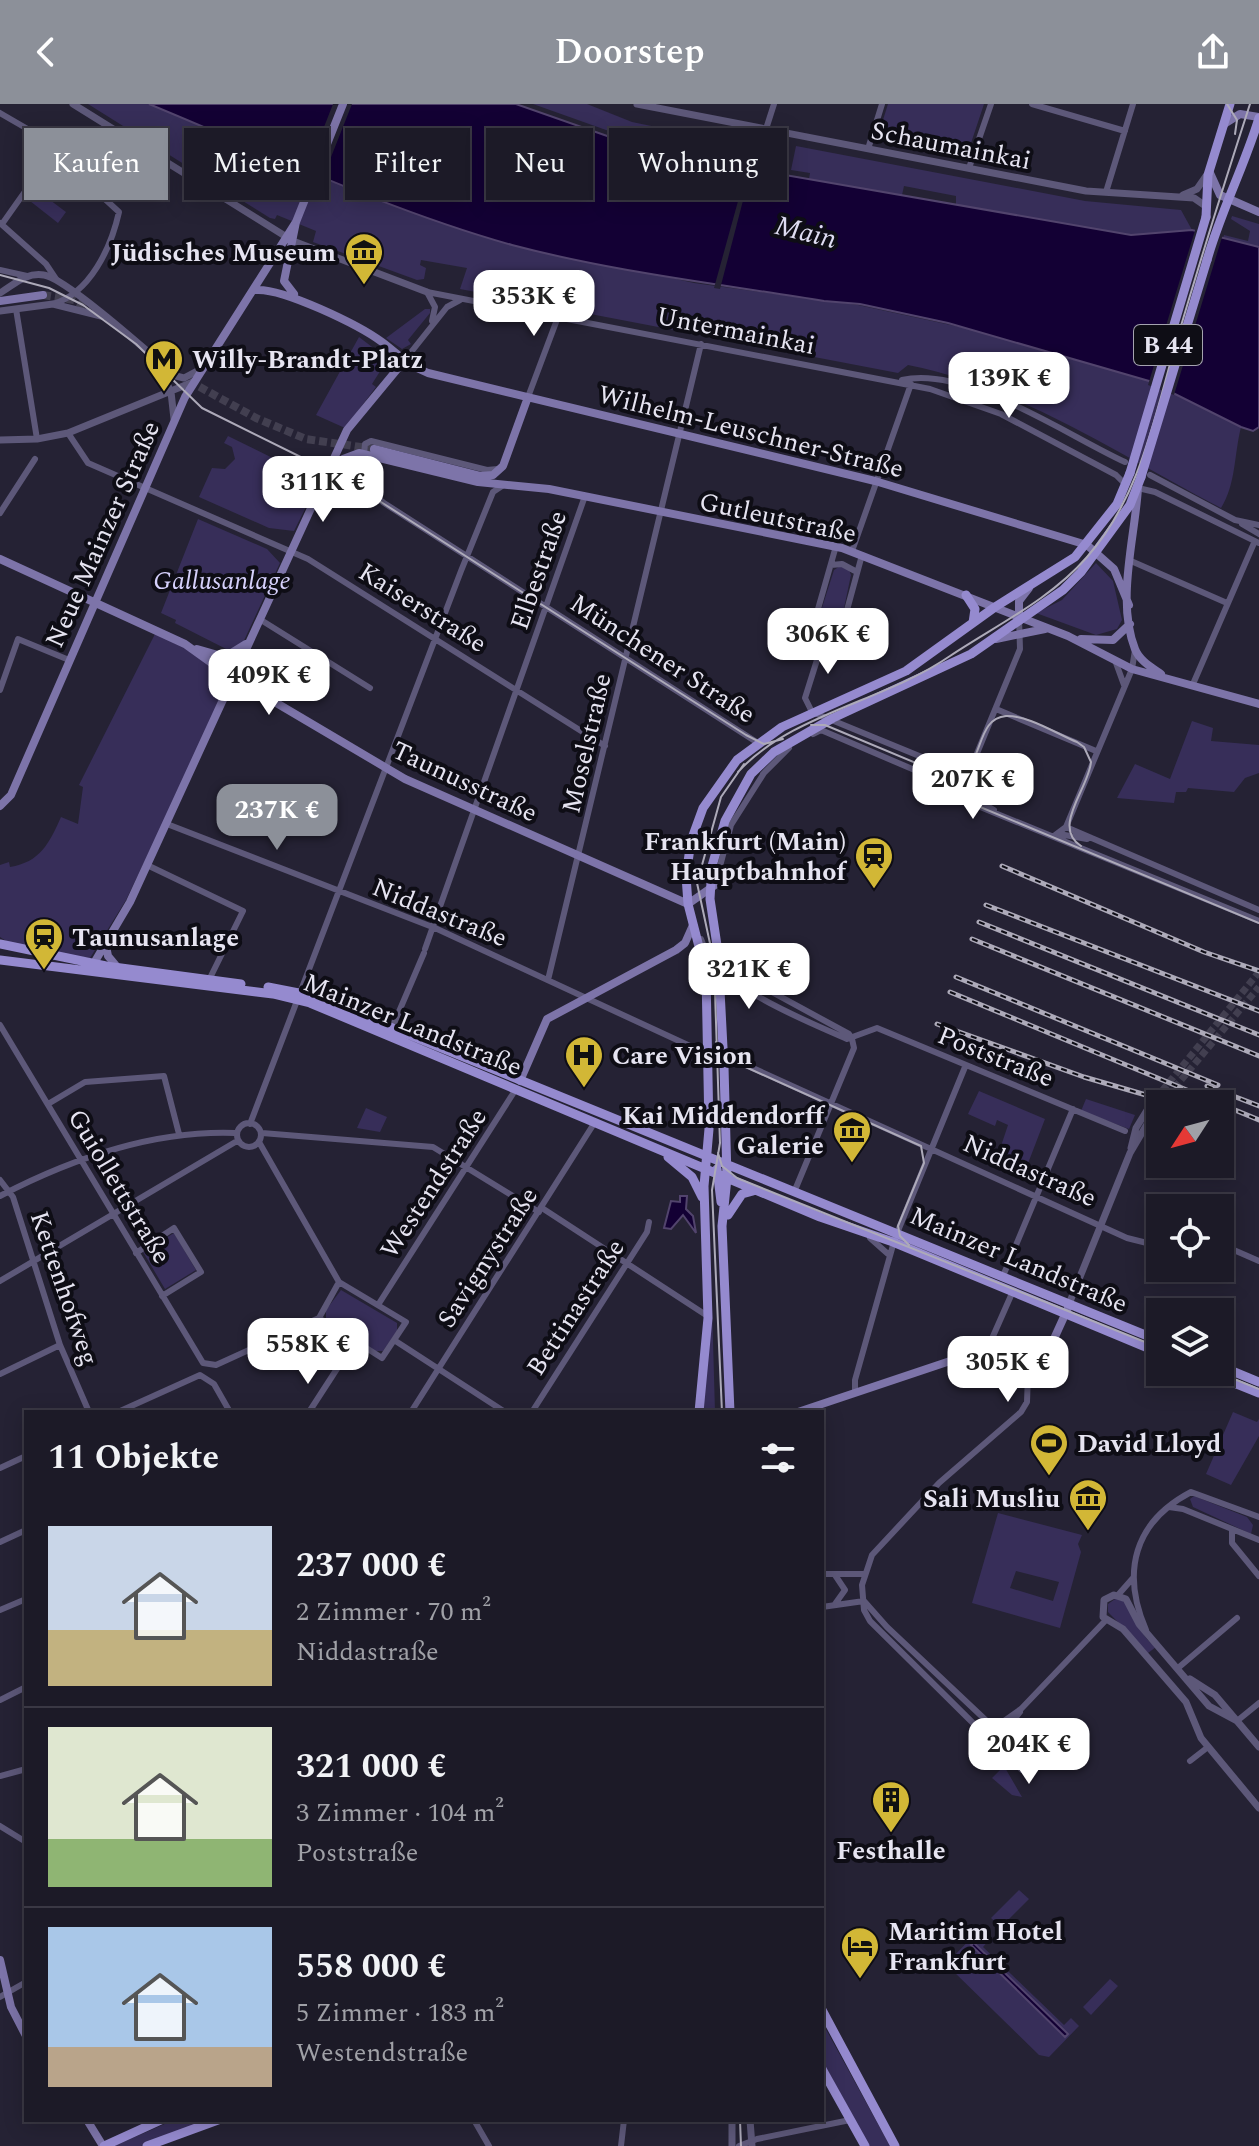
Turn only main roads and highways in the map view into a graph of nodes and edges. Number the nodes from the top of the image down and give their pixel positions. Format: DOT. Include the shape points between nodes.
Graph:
graph roads {
  1 [pos="343,104"];
  2 [pos="1230,104"];
  3 [pos="1259,118"];
  4 [pos="1224,124"];
  5 [pos="1210,169"];
  6 [pos="1227,200"];
  7 [pos="1259,212"];
  8 [pos="289,238"];
  9 [pos="256,290"];
  10 [pos="43,295"];
  11 [pos="300,300"];
  12 [pos="0,301"];
  13 [pos="381,341"];
  14 [pos="404,361"];
  15 [pos="386,384"];
  16 [pos="528,397"];
  17 [pos="374,449"];
  18 [pos="336,461"];
  19 [pos="480,476"];
  20 [pos="1143,480"];
  21 [pos="513,484"];
  22 [pos="1087,545"];
  23 [pos="1097,552"];
  24 [pos="0,559"];
  25 [pos="1029,588"];
  26 [pos="966,595"];
  27 [pos="95,602"];
  28 [pos="1129,605"];
  29 [pos="995,607"];
  30 [pos="1019,618"];
  31 [pos="973,623"];
  32 [pos="1130,624"];
  33 [pos="1046,629"];
  34 [pos="253,635"];
  35 [pos="1068,636"];
  36 [pos="992,640"];
  37 [pos="185,644"];
  38 [pos="216,667"];
  39 [pos="1165,677"];
  40 [pos="233,678"];
  41 [pos="222,703"];
  42 [pos="1259,704"];
  43 [pos="0,806"];
  44 [pos="713,888"];
  45 [pos="688,904"];
  46 [pos="693,921"];
  47 [pos="0,937"];
  48 [pos="105,941"];
  49 [pos="0,944"];
  50 [pos="15,947"];
  51 [pos="0,950"];
  52 [pos="0,960"];
  53 [pos="92,968"];
  54 [pos="118,968"];
  55 [pos="737,981"];
  56 [pos="721,993"];
  57 [pos="300,996"];
  58 [pos="518,1085"];
  59 [pos="643,1143"];
  60 [pos="707,1155"];
  61 [pos="727,1162"];
  62 [pos="705,1168"];
  63 [pos="723,1176"];
  64 [pos="756,1191"];
  65 [pos="705,1203"];
  66 [pos="722,1226"];
  67 [pos="895,1237"];
  68 [pos="1067,1308"];
  69 [pos="1146,1336"];
  70 [pos="1146,1346"];
  71 [pos="1234,1372"];
  72 [pos="1259,1382"];
  73 [pos="1234,1383"];
  74 [pos="1259,1393"];
  75 [pos="699,1410"];
  76 [pos="730,1410"];
  77 [pos="804,1410"];
  78 [pos="0,1960"];
  79 [pos="824,2014"];
  80 [pos="24,2032"];
  81 [pos="824,2073"];
  82 [pos="88,2122"];
  83 [pos="157,2122"];
  84 [pos="213,2122"];
  85 [pos="103,2146"];
  86 [pos="147,2146"];
  87 [pos="865,2146"];
  88 [pos="895,2146"];
  1 -- 8 [label="main road, Neue Mainzer Straße"];
  2 -- 4 [label="main road, B 44"];
  3 -- 4 [label="main road" via="1240,114"];
  3 -- 6 [label="main road, B 44"];
  4 -- 5 [label="main road, B 44"];
  5 -- 6 [label="main road" via="1217,191"];
  5 -- 22 [label="main road, B 44, bridge" via="1207,213 1130,473"];
  6 -- 7 [label="main road"];
  6 -- 20 [label="main road, B 44, bridge"];
  8 -- 9 [label="main road, Neue Mainzer Straße"];
  8 -- 11 [label="main road" via="285,274 288,288"];
  9 -- 11 [label="main road" via="280,291"];
  9 -- 27 [label="main road, Neue Mainzer Straße" via="193,382"];
  10 -- 12 [label="main road"];
  11 -- 13 [label="main road"];
  13 -- 14 [label="main road"];
  13 -- 15 [label="main road" via="393,360"];
  14 -- 15 [label="main road"];
  14 -- 16 [label="main road, Wilhelm-Leuschner-Straße" via="428,373"];
  15 -- 18 [label="main road" via="351,424"];
  16 -- 19 [label="main road" via="501,468"];
  16 -- 22 [label="main road, Wilhelm-Leuschner-Straße" via="875,481"];
  17 -- 19 [label="main road"];
  18 -- 21 [label="main road, Gutleutstraße" via="364,454 471,480"];
  18 -- 34 [label="main road"];
  19 -- 21 [label="main road"];
  20 -- 23 [label="main road, B 44"];
  20 -- 28 [label="main road"];
  21 -- 26 [label="main road, Gutleutstraße" via="836,546"];
  22 -- 23 [label="main road, Wilhelm-Leuschner-Straße"];
  22 -- 25 [label="main road, B 44"];
  23 -- 28 [label="main road, Wilhelm-Leuschner-Straße" via="1119,576"];
  23 -- 30 [label="main road, B 44" via="1063,590"];
  24 -- 27 [label="main road"];
  25 -- 29 [label="main road, B 44"];
  25 -- 30 [label="main road" via="1019,601"];
  26 -- 29 [label="main road, Gutleutstraße"];
  26 -- 31 [label="main road" via="975,609"];
  27 -- 37 [label="main road"];
  27 -- 43 [label="main road, Neue Mainzer Straße" via="11,795"];
  28 -- 32 [label="main road"];
  29 -- 30 [label="main road, Gutleutstraße"];
  29 -- 31 [label="main road, B 44"];
  30 -- 33 [label="main road, Gutleutstraße"];
  30 -- 36 [label="main road, B 44"];
  31 -- 45 [label="main road, B 44" via="906,671 812,712 737,760 703,808 688,856"];
  32 -- 35 [label="main road" via="1125,633 1108,641"];
  32 -- 39 [label="main road" via="1135,650"];
  33 -- 35 [label="main road, Gutleutstraße"];
  33 -- 36 [label="main road"];
  34 -- 37 [label="main road" via="225,657"];
  34 -- 40 [label="main road"];
  35 -- 39 [label="main road, Gutleutstraße" via="1132,669"];
  36 -- 44 [label="main road, B 44" via="774,752 751,774 732,807 719,837"];
  37 -- 38 [label="main road, Taunusstraße"];
  38 -- 40 [label="main road, Taunusstraße"];
  38 -- 41 [label="main road" via="224,684"];
  39 -- 42 [label="main road, Gutleutstraße"];
  40 -- 41 [label="main road"];
  40 -- 45 [label="main road, Taunusstraße" via="386,769"];
  41 -- 48 [label="main road" via="130,902"];
  44 -- 45 [label="main road"];
  44 -- 56 [label="main road, B 44"];
  45 -- 46 [label="main road, B 44"];
  46 -- 58 [label="main road" via="685,943 676,950 543,1023"];
  46 -- 60 [label="main road, B 44" via="706,974"];
  47 -- 50 [label="main road"];
  48 -- 53 [label="main road"];
  48 -- 54 [label="main road"];
  49 -- 50 [label="main road"];
  50 -- 51 [label="main road"];
  50 -- 53 [label="main road"];
  52 -- 53 [label="main road"];
  53 -- 54 [label="main road, Mainzer Landstraße"];
  53 -- 57 [label="main road, Mainzer Landstraße" via="104,975"];
  54 -- 57 [label="main road, Mainzer Landstraße"];
  55 -- 56 [label="main road" via="726,983"];
  56 -- 61 [label="main road, B 44"];
  57 -- 58 [label="main road, Mainzer Landstraße"];
  57 -- 58 [label="main road, Mainzer Landstraße" via="392,1028"];
  58 -- 59 [label="main road, Mainzer Landstraße"];
  58 -- 60 [label="main road, Mainzer Landstraße"];
  59 -- 62 [label="main road, Mainzer Landstraße"];
  59 -- 65 [label="main road" via="681,1165"];
  60 -- 61 [label="main road, Mainzer Landstraße"];
  60 -- 62 [label="main road, B 44"];
  60 -- 63 [label="main road"];
  61 -- 63 [label="main road, B 44"];
  61 -- 67 [label="main road, Mainzer Landstraße"];
  62 -- 63 [label="main road, Mainzer Landstraße"];
  62 -- 65 [label="main road, B 44"];
  63 -- 64 [label="main road, Mainzer Landstraße"];
  63 -- 66 [label="main road, B 44"];
  64 -- 66 [label="main road" via="737,1199"];
  64 -- 67 [label="main road, Mainzer Landstraße" via="860,1232"];
  65 -- 75 [label="main road, B 44" via="708,1318"];
  66 -- 76 [label="main road, B 44"];
  67 -- 68 [label="main road, Mainzer Landstraße" via="1003,1276"];
  67 -- 68 [label="main road, Mainzer Landstraße" via="1013,1291"];
  68 -- 69 [label="main road, Mainzer Landstraße"];
  68 -- 70 [label="main road, Mainzer Landstraße"];
  68 -- 77 [label="main road" via="1053,1341 1028,1374 976,1354"];
  71 -- 72 [label="main road"];
  73 -- 74 [label="main road"];
  78 -- 80 [label="main road" via="11,2007"];
  79 -- 88 [label="main road"];
  81 -- 87 [label="main road"];
  82 -- 85 [label="main road"];
  83 -- 85 [label="main road"];
  84 -- 86 [label="main road"];
}
